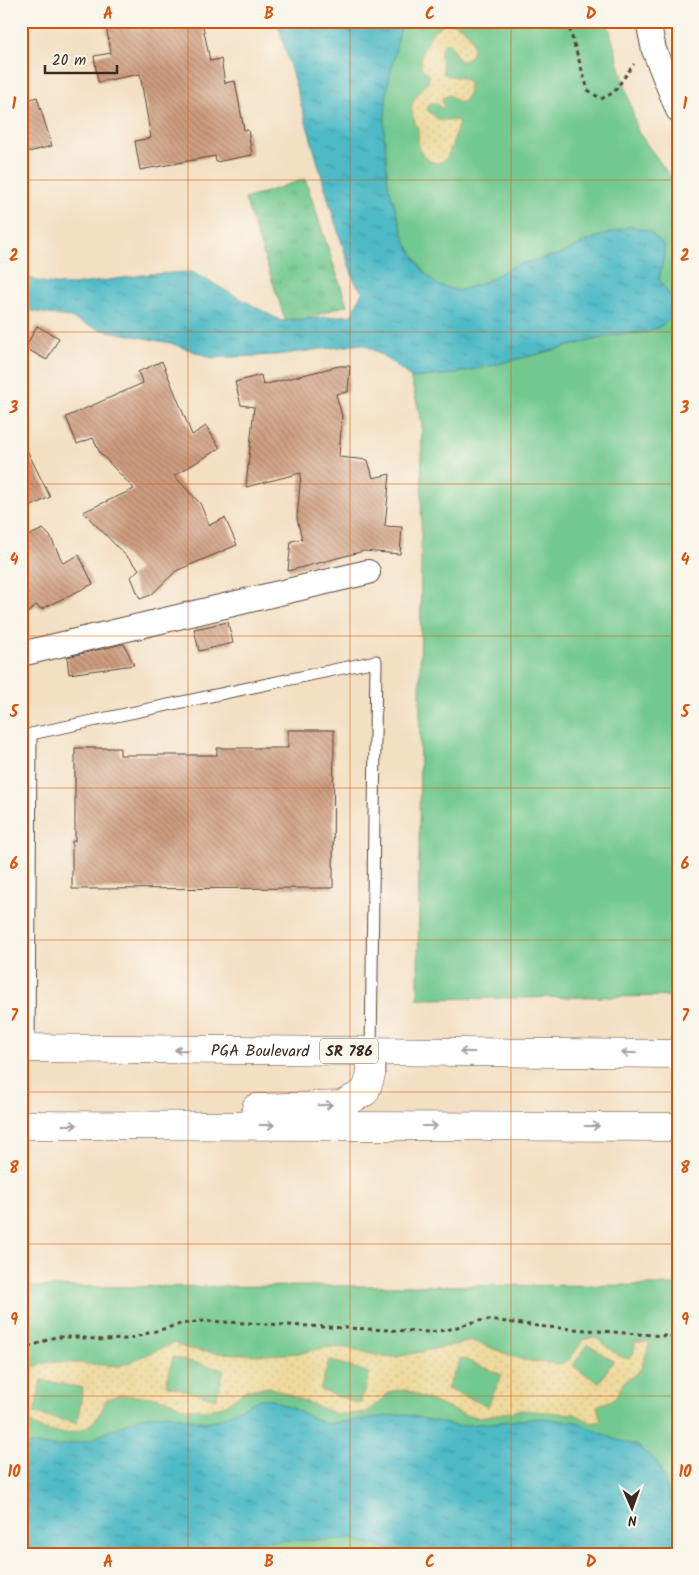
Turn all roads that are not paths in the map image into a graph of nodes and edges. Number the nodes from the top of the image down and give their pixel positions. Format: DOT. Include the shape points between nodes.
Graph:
graph roads {
  1 [pos="648,21"];
  2 [pos="678,110"];
  3 [pos="368,572"];
  4 [pos="21,654"];
  5 [pos="25,1048"];
  6 [pos="371,1051"];
  7 [pos="678,1054"];
  8 [pos="21,1125"];
  9 [pos="120,1125"];
  10 [pos="678,1126"];
  1 -- 2 [label="street" via="654,50"];
  3 -- 4 [label="street"];
  6 -- 5 [label="main road, PGA Boulevard / SR 786, one-way"];
  5 -- 6 [label="lane" via="31,734 376,661"];
  7 -- 6 [label="main road, PGA Boulevard / SR 786, one-way"];
  9 -- 6 [label="main road, one-way" via="259,1107 341,1105 365,1092 371,1076"];
  8 -- 9 [label="main road, one-way"];
  9 -- 10 [label="main road, one-way"];
}
